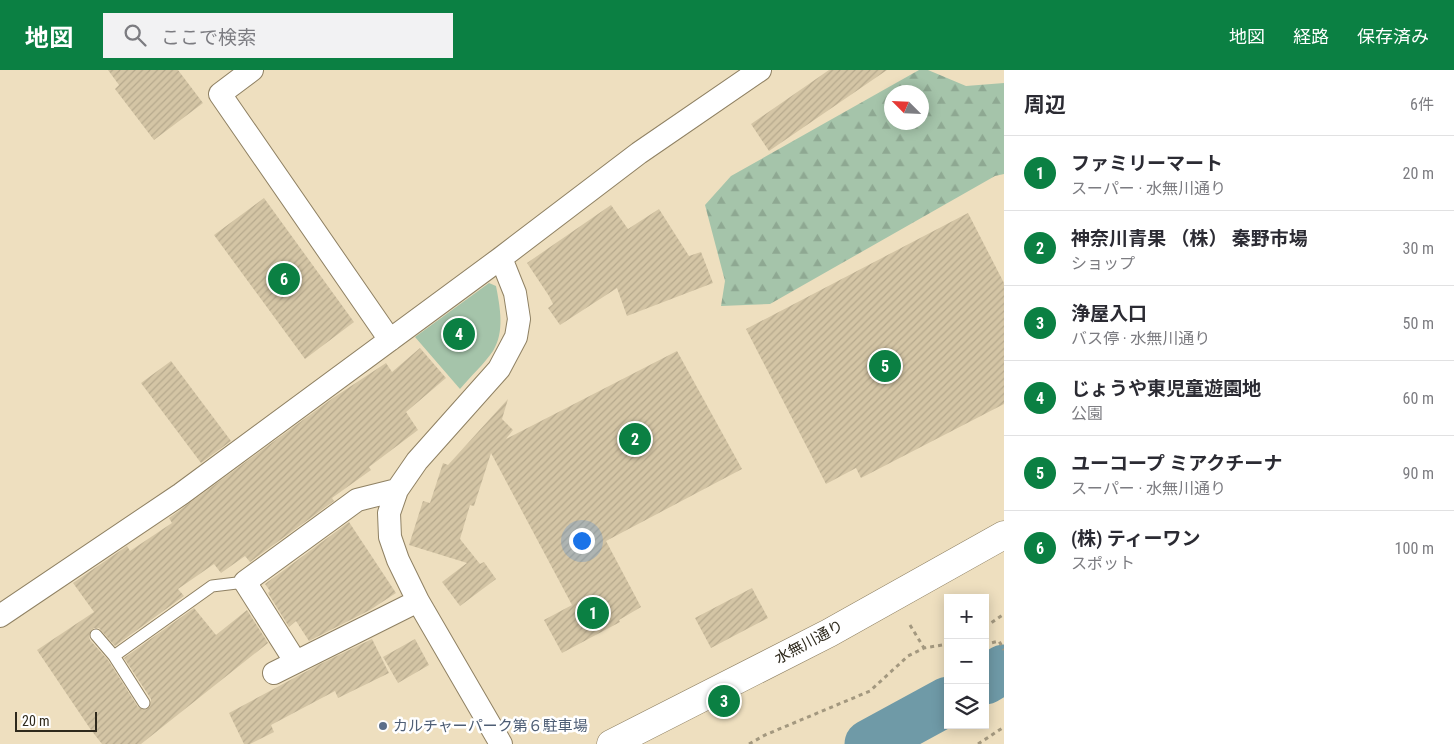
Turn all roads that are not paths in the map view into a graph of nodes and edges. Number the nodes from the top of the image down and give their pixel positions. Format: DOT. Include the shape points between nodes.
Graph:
graph roads {
  1 [pos="252,70"];
  2 [pos="760,70"];
  3 [pos="501,258"];
  4 [pos="390,340"];
  5 [pos="397,490"];
  6 [pos="1004,535"];
  7 [pos="245,582"];
  8 [pos="418,601"];
  9 [pos="0,616"];
  10 [pos="96,635"];
  11 [pos="114,656"];
  12 [pos="295,661"];
  13 [pos="274,673"];
  14 [pos="144,704"];
  15 [pos="501,744"];
  16 [pos="611,744"];
  1 -- 4 [label="street" via="220,94"];
  2 -- 3 [label="street" via="639,152"];
  3 -- 4 [label="street"];
  3 -- 5 [label="street" via="515,293 519,319 516,337 499,369 417,461"];
  4 -- 9 [label="street" via="181,494"];
  5 -- 7 [label="street" via="357,500"];
  5 -- 8 [label="street" via="389,513 390,538"];
  6 -- 16 [label="street, 水無川通り" via="829,633"];
  7 -- 11 [label="lane" via="212,586"];
  7 -- 12 [label="street"];
  8 -- 12 [label="street"];
  8 -- 15 [label="street"];
  10 -- 11 [label="lane"];
  11 -- 14 [label="lane"];
  12 -- 13 [label="street"];
}
